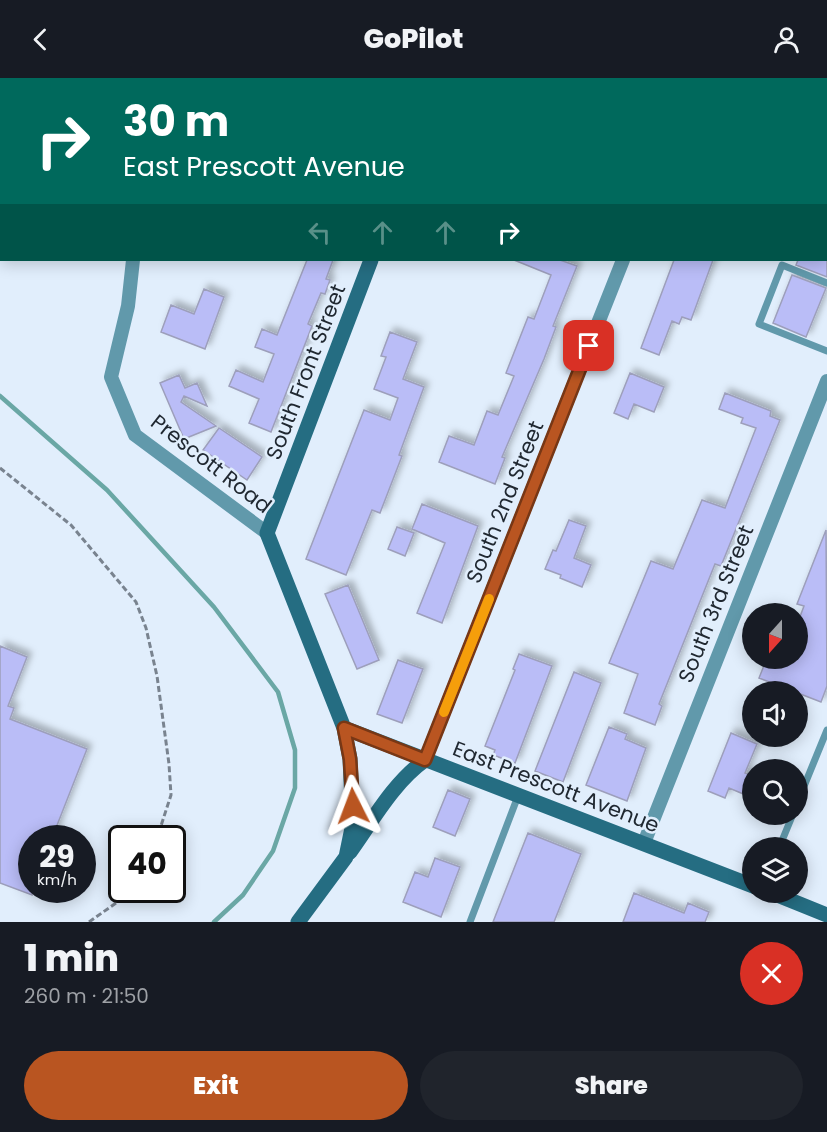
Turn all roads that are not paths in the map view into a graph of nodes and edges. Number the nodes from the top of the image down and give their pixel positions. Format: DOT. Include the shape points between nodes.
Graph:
graph roads {
  1 [pos="133,261"];
  2 [pos="371,261"];
  3 [pos="623,261"];
  4 [pos="827,283"];
  5 [pos="827,351"];
  6 [pos="827,381"];
  7 [pos="267,533"];
  8 [pos="344,728"];
  9 [pos="827,730"];
  10 [pos="425,760"];
  11 [pos="808,777"];
  12 [pos="519,795"];
  13 [pos="644,843"];
  14 [pos="346,857"];
  15 [pos="742,882"];
  16 [pos="797,903"];
  17 [pos="827,915"];
  18 [pos="298,922"];
  19 [pos="470,922"];
  1 -- 7 [label="street, Prescott Road" via="128,306 111,376 135,435"];
  2 -- 7 [label="street, South Front Street"];
  3 -- 10 [label="street, South 2nd Street"];
  4 -- 5 [label="lane" via="782,265 759,324"];
  6 -- 13 [label="street, South 3rd Street"];
  7 -- 8 [label="street, Prescott Road"];
  8 -- 10 [label="street, East Prescott Avenue"];
  8 -- 14 [label="street, Prescott Road" via="350,759 353,823"];
  9 -- 11 [label="lane"];
  10 -- 12 [label="street, East Prescott Avenue"];
  10 -- 14 [label="street" via="399,783"];
  12 -- 13 [label="street, East Prescott Avenue"];
  12 -- 19 [label="lane"];
  13 -- 15 [label="street, East Prescott Avenue"];
  14 -- 18 [label="street"];
  16 -- 17 [label="street"];
}
